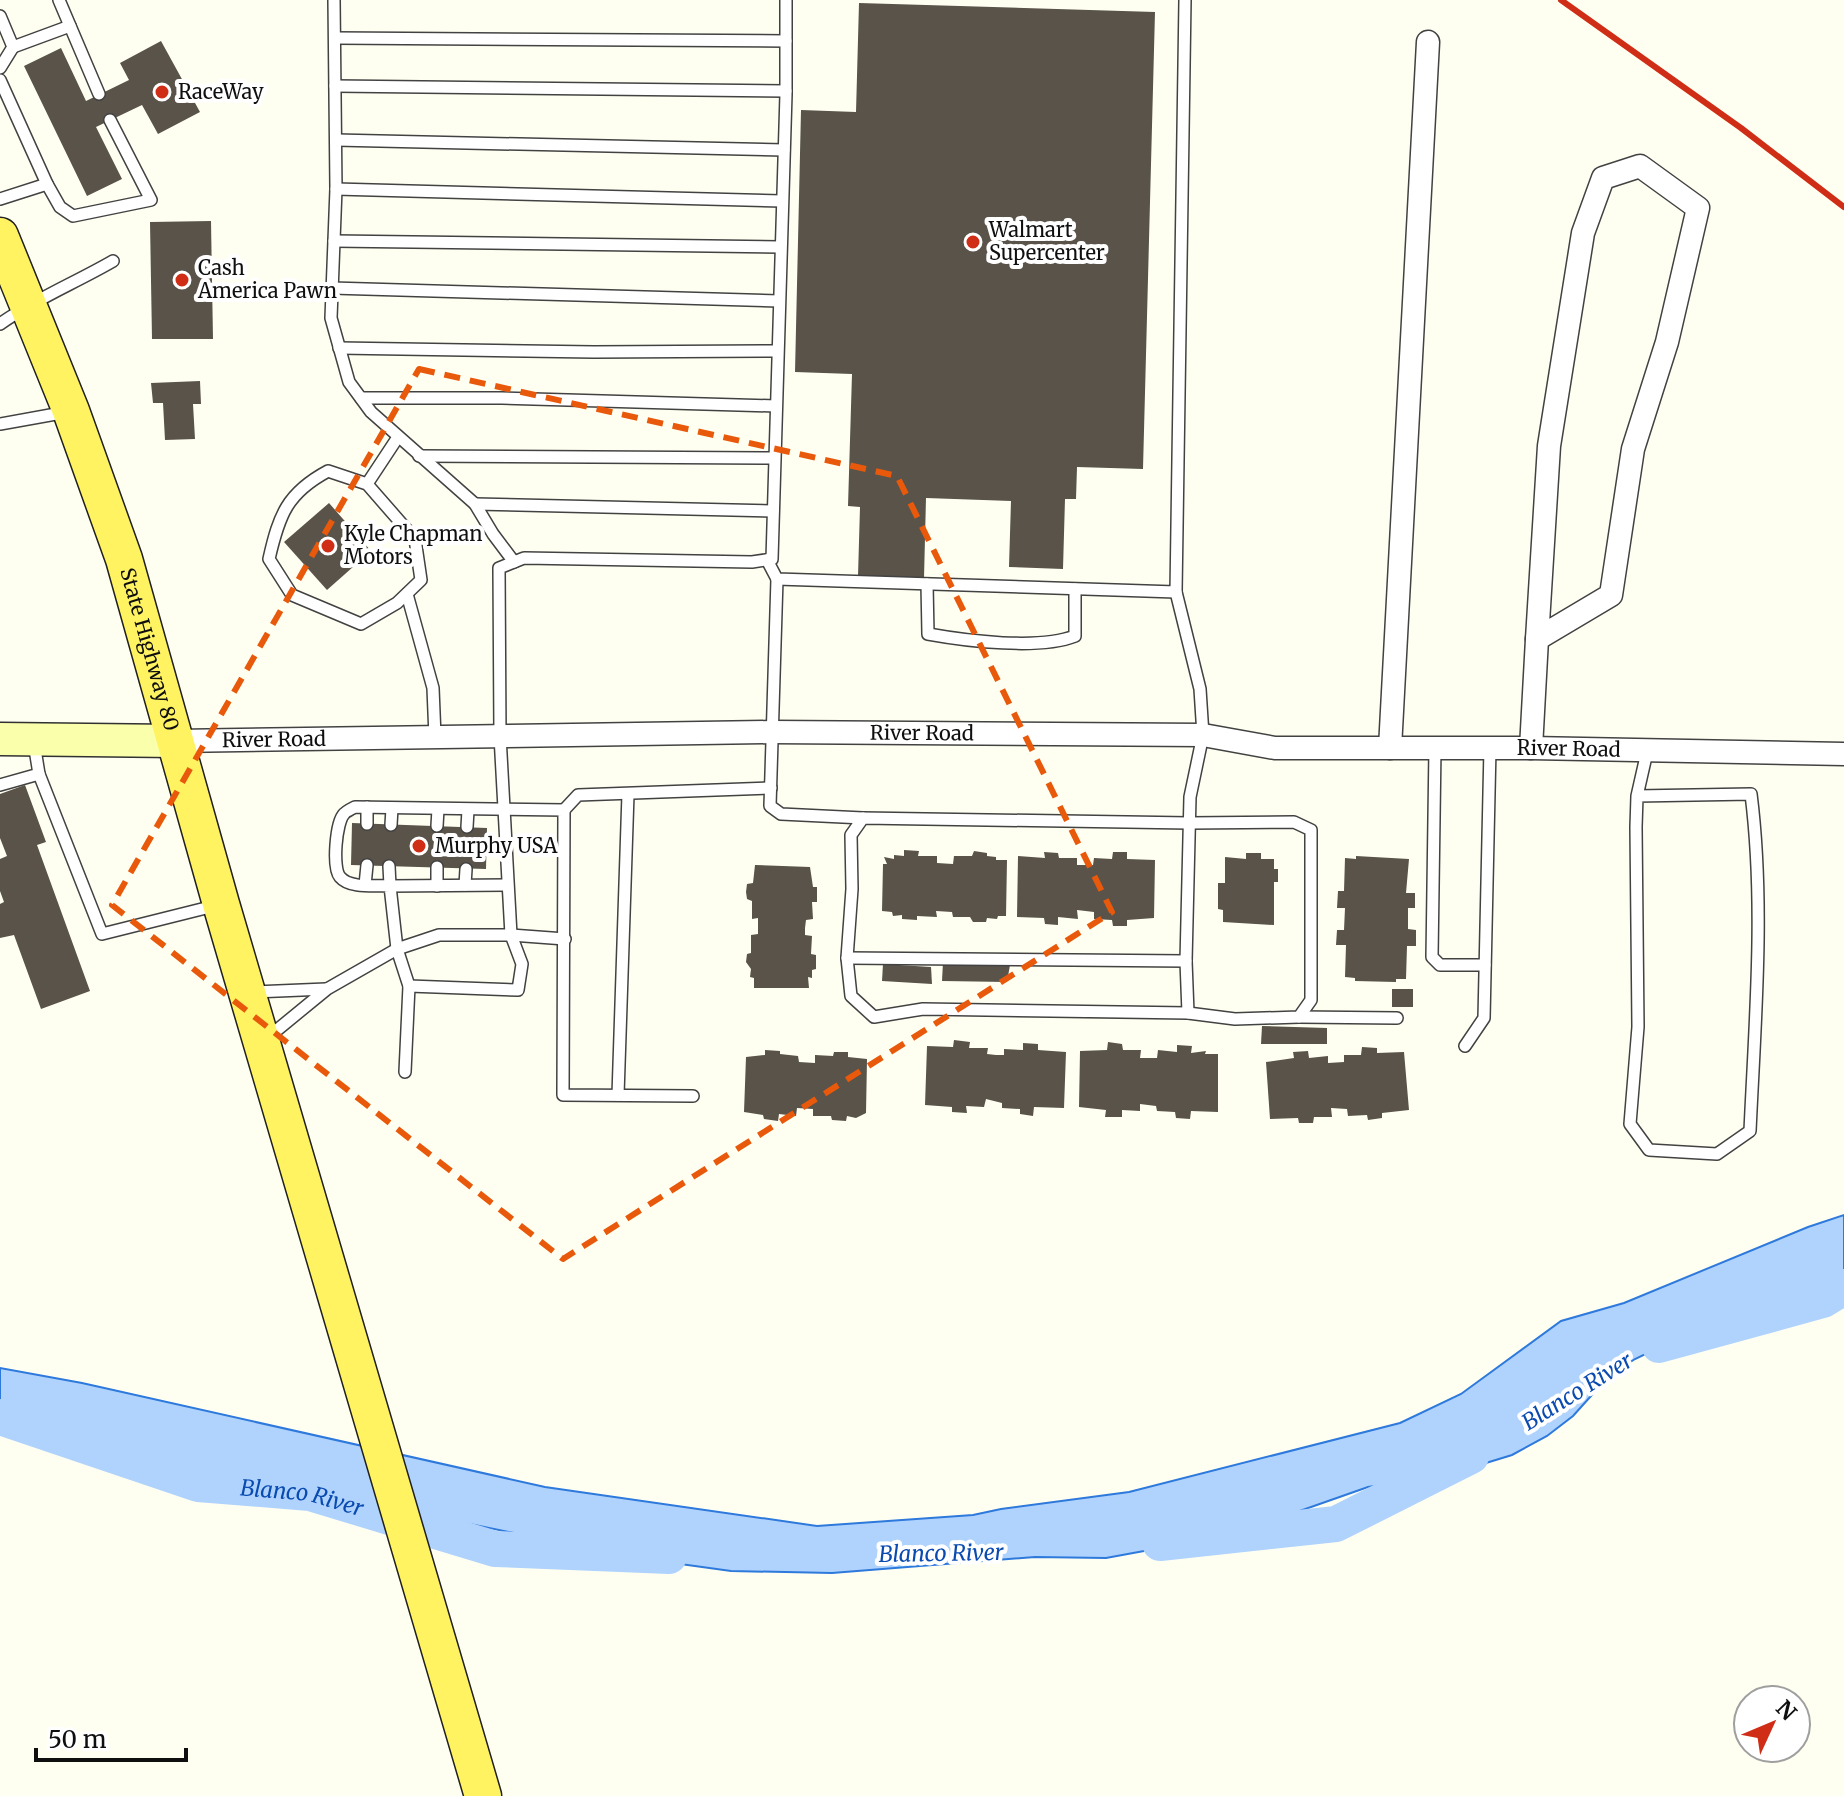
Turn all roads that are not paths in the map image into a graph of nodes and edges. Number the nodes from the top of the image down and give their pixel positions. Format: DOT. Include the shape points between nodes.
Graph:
graph roads {
  1 [pos="59,0"];
  2 [pos="334,0"];
  3 [pos="786,0"];
  4 [pos="1185,0"];
  5 [pos="0,16"];
  6 [pos="70,26"];
  7 [pos="335,38"];
  8 [pos="786,41"];
  9 [pos="1428,42"];
  10 [pos="13,47"];
  11 [pos="0,68"];
  12 [pos="0,80"];
  13 [pos="335,86"];
  14 [pos="786,91"];
  15 [pos="99,94"];
  16 [pos="110,120"];
  17 [pos="336,140"];
  18 [pos="784,150"];
  19 [pos="47,184"];
  20 [pos="336,189"];
  21 [pos="0,199"];
  22 [pos="782,201"];
  23 [pos="0,236"];
  24 [pos="334,241"];
  25 [pos="780,247"];
  26 [pos="113,261"];
  27 [pos="332,288"];
  28 [pos="779,301"];
  29 [pos="29,304"];
  30 [pos="0,324"];
  31 [pos="339,348"];
  32 [pos="777,351"];
  33 [pos="361,398"];
  34 [pos="776,406"];
  35 [pos="71,411"];
  36 [pos="0,424"];
  37 [pos="398,437"];
  38 [pos="419,456"];
  39 [pos="774,458"];
  40 [pos="367,484"];
  41 [pos="475,504"];
  42 [pos="773,511"];
  43 [pos="767,560"];
  44 [pos="514,562"];
  45 [pos="777,579"];
  46 [pos="927,584"];
  47 [pos="1075,589"];
  48 [pos="1176,592"];
  49 [pos="407,594"];
  50 [pos="1537,639"];
  51 [pos="772,732"];
  52 [pos="1203,735"];
  53 [pos="500,736"];
  54 [pos="435,737"];
  55 [pos="0,739"];
  56 [pos="33,740"];
  57 [pos="176,741"];
  58 [pos="1390,748"];
  59 [pos="1435,748"];
  60 [pos="1490,748"];
  61 [pos="1531,748"];
  62 [pos="1647,752"];
  63 [pos="1844,754"];
  64 [pos="39,774"];
  65 [pos="0,785"];
  66 [pos="771,788"];
  67 [pos="628,794"];
  68 [pos="1637,796"];
  69 [pos="367,807"];
  70 [pos="392,808"];
  71 [pos="438,809"];
  72 [pos="468,810"];
  73 [pos="505,810"];
  74 [pos="564,810"];
  75 [pos="863,818"];
  76 [pos="1189,823"];
  77 [pos="367,824"];
  78 [pos="391,825"];
  79 [pos="437,826"];
  80 [pos="467,827"];
  81 [pos="367,865"];
  82 [pos="389,866"];
  83 [pos="437,867"];
  84 [pos="466,869"];
  85 [pos="365,885"];
  86 [pos="465,885"];
  87 [pos="507,885"];
  88 [pos="390,886"];
  89 [pos="437,886"];
  90 [pos="221,904"];
  91 [pos="511,935"];
  92 [pos="565,939"];
  93 [pos="397,949"];
  94 [pos="847,958"];
  95 [pos="1186,961"];
  96 [pos="1485,965"];
  97 [pos="409,986"];
  98 [pos="327,989"];
  99 [pos="247,993"];
  100 [pos="1188,1013"];
  101 [pos="1299,1017"];
  102 [pos="1397,1018"];
  103 [pos="1465,1046"];
  104 [pos="267,1057"];
  105 [pos="405,1072"];
  106 [pos="618,1095"];
  107 [pos="693,1096"];
  108 [pos="483,1796"];
  1 -- 6 [label="lane"];
  2 -- 7 [label="lane"];
  3 -- 8 [label="lane"];
  4 -- 48 [label="lane"];
  5 -- 10 [label="lane"];
  6 -- 10 [label="lane"];
  6 -- 15 [label="lane"];
  7 -- 8 [label="lane"];
  7 -- 13 [label="lane"];
  8 -- 14 [label="lane"];
  9 -- 58 [label="street"];
  10 -- 11 [label="lane"];
  12 -- 19 [label="lane"];
  13 -- 14 [label="lane"];
  13 -- 17 [label="lane"];
  14 -- 18 [label="lane"];
  16 -- 19 [label="lane" via="151,200 73,216 60,207"];
  17 -- 18 [label="lane"];
  17 -- 20 [label="lane"];
  18 -- 22 [label="lane"];
  19 -- 21 [label="lane"];
  20 -- 22 [label="lane"];
  20 -- 24 [label="lane"];
  22 -- 25 [label="lane"];
  23 -- 29 [label="main road, State Highway 80"];
  24 -- 25 [label="lane"];
  24 -- 27 [label="lane"];
  25 -- 28 [label="lane"];
  26 -- 29 [label="lane"];
  27 -- 28 [label="lane"];
  27 -- 31 [label="lane" via="331,318"];
  28 -- 32 [label="lane"];
  29 -- 30 [label="lane"];
  29 -- 35 [label="main road, State Highway 80"];
  31 -- 32 [label="lane"];
  31 -- 33 [label="lane" via="349,382"];
  32 -- 34 [label="lane"];
  33 -- 34 [label="lane"];
  33 -- 37 [label="lane"];
  34 -- 39 [label="lane"];
  35 -- 36 [label="lane"];
  35 -- 57 [label="main road, State Highway 80" via="124,559"];
  37 -- 38 [label="lane"];
  37 -- 40 [label="lane"];
  38 -- 39 [label="lane"];
  38 -- 41 [label="lane"];
  39 -- 42 [label="lane"];
  40 -- 49 [label="lane" via="415,539 421,580"];
  40 -- 49 [label="lane" via="328,471 306,483 278,518 269,559 292,595 361,624"];
  41 -- 42 [label="lane"];
  41 -- 44 [label="lane"];
  42 -- 43 [label="lane" via="772,559"];
  43 -- 44 [label="lane"];
  43 -- 45 [label="lane"];
  44 -- 53 [label="lane" via="499,568"];
  45 -- 46 [label="lane"];
  45 -- 51 [label="lane"];
  46 -- 47 [label="lane"];
  46 -- 47 [label="lane" via="928,634 967,641 1060,642 1075,636"];
  47 -- 48 [label="lane"];
  48 -- 52 [label="lane" via="1200,689"];
  49 -- 54 [label="lane" via="433,688"];
  50 -- 50 [label="street" via="1611,595 1633,449 1667,342 1698,208 1640,166 1603,178 1583,233 1549,446"];
  50 -- 61 [label="street"];
  51 -- 52 [label="street, River Road"];
  51 -- 53 [label="street, River Road"];
  51 -- 66 [label="lane"];
  52 -- 58 [label="street, River Road" via="1275,748"];
  52 -- 76 [label="lane"];
  53 -- 54 [label="street, River Road"];
  53 -- 73 [label="lane"];
  54 -- 57 [label="street, River Road"];
  55 -- 56 [label="street, River Road"];
  56 -- 57 [label="street, River Road"];
  56 -- 64 [label="lane"];
  57 -- 90 [label="main road, State Highway 80"];
  58 -- 59 [label="street, River Road"];
  59 -- 60 [label="street, River Road"];
  59 -- 96 [label="lane" via="1432,957 1440,965"];
  60 -- 61 [label="street, River Road"];
  60 -- 96 [label="lane"];
  61 -- 62 [label="street, River Road"];
  62 -- 63 [label="street, River Road"];
  62 -- 68 [label="lane"];
  64 -- 65 [label="lane"];
  64 -- 90 [label="lane" via="102,934"];
  66 -- 67 [label="lane"];
  66 -- 75 [label="lane" via="770,806 781,814"];
  67 -- 74 [label="lane" via="578,795"];
  67 -- 106 [label="lane"];
  68 -- 68 [label="lane" via="1638,1027 1630,1124 1649,1150 1717,1154 1750,1131 1757,858 1751,794"];
  69 -- 70 [label="lane"];
  69 -- 77 [label="lane"];
  69 -- 85 [label="lane" via="344,813 338,823 335,867 348,883"];
  70 -- 71 [label="lane"];
  70 -- 78 [label="lane"];
  71 -- 72 [label="lane"];
  71 -- 79 [label="lane"];
  72 -- 73 [label="lane"];
  72 -- 80 [label="lane"];
  73 -- 74 [label="lane"];
  73 -- 87 [label="lane"];
  74 -- 92 [label="lane"];
  75 -- 76 [label="lane"];
  75 -- 94 [label="lane" via="851,835"];
  76 -- 95 [label="lane"];
  76 -- 101 [label="lane" via="1294,822 1311,830 1311,1000"];
  81 -- 85 [label="lane"];
  82 -- 88 [label="lane"];
  83 -- 89 [label="lane"];
  84 -- 86 [label="lane"];
  85 -- 88 [label="lane"];
  86 -- 87 [label="lane"];
  86 -- 89 [label="lane"];
  87 -- 91 [label="lane"];
  88 -- 89 [label="lane"];
  88 -- 93 [label="lane"];
  90 -- 99 [label="main road, State Highway 80"];
  91 -- 92 [label="lane"];
  91 -- 93 [label="lane" via="439,935"];
  91 -- 97 [label="lane" via="522,964 518,990"];
  92 -- 106 [label="lane" via="563,1095"];
  93 -- 97 [label="lane"];
  93 -- 98 [label="lane"];
  94 -- 95 [label="lane"];
  94 -- 100 [label="lane" via="851,996 874,1017 923,1009"];
  95 -- 100 [label="lane"];
  96 -- 103 [label="lane" via="1484,1018"];
  97 -- 105 [label="lane"];
  98 -- 99 [label="lane"];
  98 -- 104 [label="lane"];
  99 -- 104 [label="main road, State Highway 80"];
  100 -- 101 [label="lane" via="1235,1019"];
  101 -- 102 [label="lane"];
  104 -- 108 [label="main road, State Highway 80"];
  106 -- 107 [label="lane"];
}
